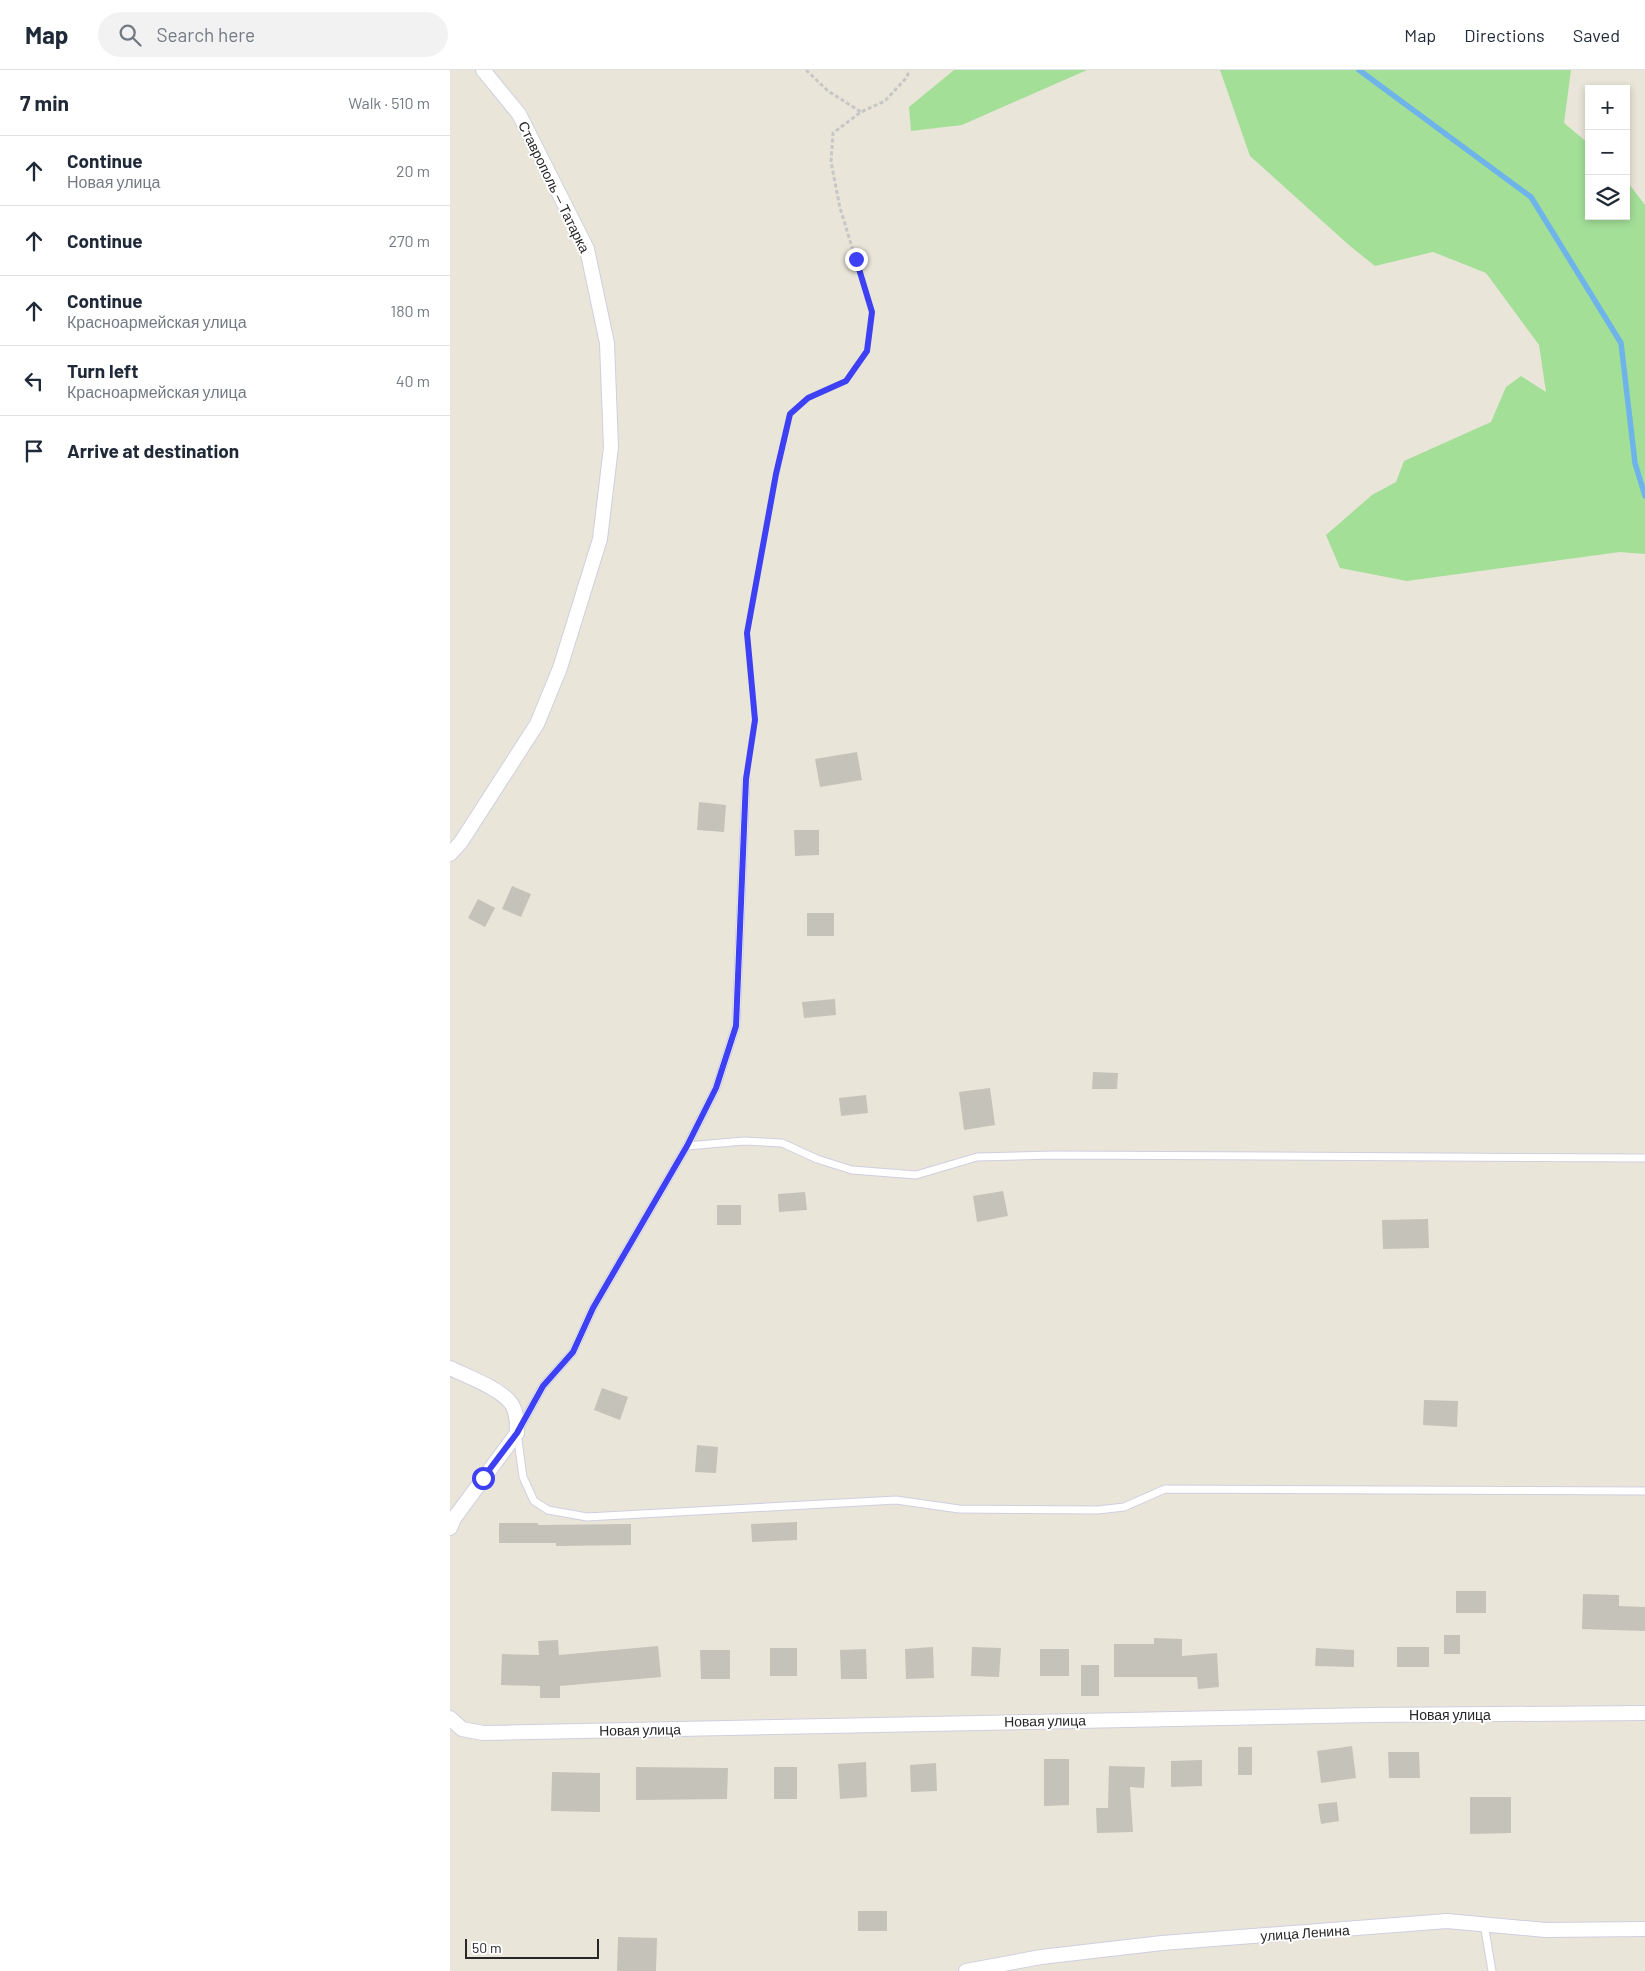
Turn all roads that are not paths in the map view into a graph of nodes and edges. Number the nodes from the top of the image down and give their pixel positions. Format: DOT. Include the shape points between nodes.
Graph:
graph roads {
  1 [pos="483,70"];
  2 [pos="746,779"];
  3 [pos="450,854"];
  4 [pos="687,1146"];
  5 [pos="1645,1158"];
  6 [pos="450,1368"];
  7 [pos="517,1433"];
  8 [pos="1645,1491"];
  9 [pos="450,1528"];
  10 [pos="1645,1713"];
  11 [pos="450,1718"];
  12 [pos="1484,1924"];
  13 [pos="1645,1929"];
  14 [pos="966,1971"];
  15 [pos="1492,1971"];
  1 -- 3 [label="street, Ставрополь — Татарка" via="519,114 587,249 607,343 611,447 600,540 560,668 537,724"];
  2 -- 4 [label="lane" via="736,1026 716,1088"];
  4 -- 5 [label="lane" via="744,1141 782,1143 852,1170 916,1174 977,1157 1054,1155"];
  4 -- 7 [label="lane" via="593,1308 573,1352 543,1386"];
  6 -- 7 [label="street" via="510,1402 516,1417"];
  7 -- 8 [label="lane" via="523,1477 534,1501 548,1510 587,1517 896,1500 959,1509 1098,1510 1124,1507 1165,1489"];
  7 -- 9 [label="street"];
  10 -- 11 [label="street, Новая улица" via="1372,1715 483,1733 462,1729"];
  12 -- 13 [label="street, улица Ленина" via="1546,1930"];
  12 -- 14 [label="street, улица Ленина" via="1447,1921 1162,1943 1041,1957"];
  12 -- 15 [label="lane"];
}
